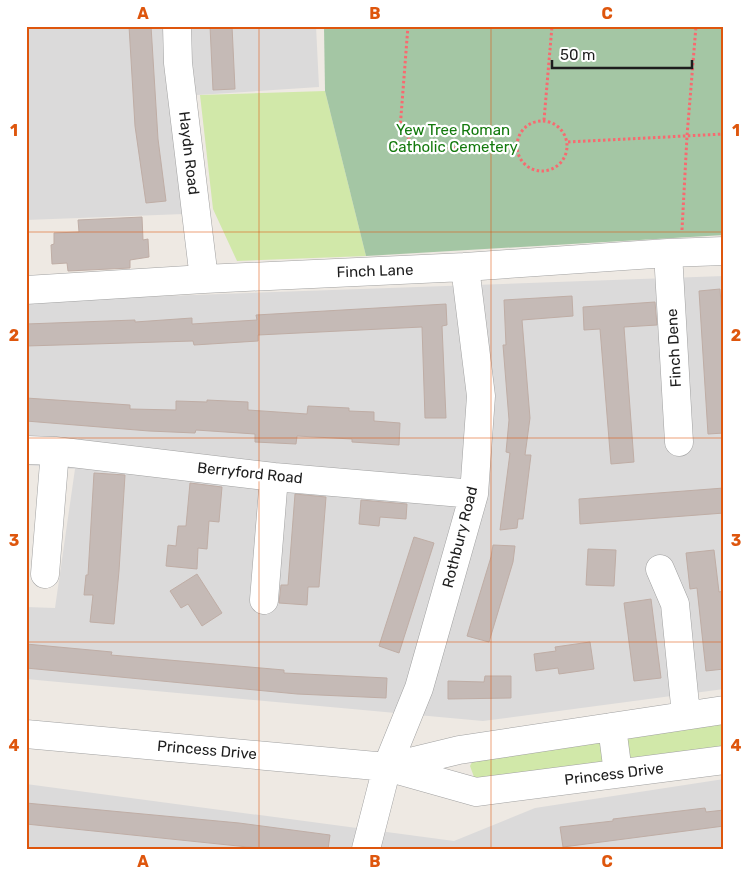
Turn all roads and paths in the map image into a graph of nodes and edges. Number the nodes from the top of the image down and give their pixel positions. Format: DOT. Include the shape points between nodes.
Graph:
graph roads {
  1 [pos="177,26"];
  2 [pos="408,26"];
  3 [pos="552,26"];
  4 [pos="696,26"];
  5 [pos="544,120"];
  6 [pos="724,134"];
  7 [pos="687,136"];
  8 [pos="568,142"];
  9 [pos="517,147"];
  10 [pos="724,251"];
  11 [pos="675,253"];
  12 [pos="465,268"];
  13 [pos="204,279"];
  14 [pos="26,290"];
  15 [pos="679,442"];
  16 [pos="26,450"];
  17 [pos="55,451"];
  18 [pos="274,477"];
  19 [pos="474,494"];
  20 [pos="660,569"];
  21 [pos="46,574"];
  22 [pos="264,600"];
  23 [pos="724,710"];
  24 [pos="686,715"];
  25 [pos="612,726"];
  26 [pos="26,734"];
  27 [pos="724,760"];
  28 [pos="387,767"];
  29 [pos="618,773"];
  30 [pos="366,849"];
  1 -- 13 [label="street, Haydn Road" via="178,63"];
  2 -- 9 [label="path" via="400,129 409,140 418,149"];
  3 -- 5 [label="path"];
  4 -- 7 [label="path"];
  5 -- 8 [label="path" via="562,129"];
  5 -- 9 [label="path" via="524,128"];
  6 -- 7 [label="path"];
  7 -- 8 [label="path"];
  7 -- 11 [label="path"];
  8 -- 9 [label="path" via="567,155 562,162 543,172 525,164"];
  10 -- 11 [label="street, Finch Lane"];
  11 -- 12 [label="street, Finch Lane"];
  11 -- 15 [label="street, Finch Dene"];
  12 -- 13 [label="street, Finch Lane"];
  12 -- 19 [label="street, Rothbury Road" via="481,396"];
  13 -- 14 [label="street, Finch Lane"];
  16 -- 17 [label="street, Berryford Road"];
  17 -- 18 [label="street, Berryford Road"];
  17 -- 21 [label="street"];
  18 -- 19 [label="street, Berryford Road"];
  18 -- 22 [label="street"];
  19 -- 28 [label="street, Rothbury Road" via="419,688"];
  20 -- 24 [label="street" via="675,604"];
  23 -- 24 [label="street, Princess Drive"];
  24 -- 25 [label="street, Princess Drive"];
  25 -- 28 [label="street, Princess Drive" via="459,750"];
  25 -- 29 [label="street"];
  26 -- 28 [label="street, Princess Drive"];
  27 -- 29 [label="street, Princess Drive"];
  28 -- 29 [label="street, Princess Drive" via="476,792"];
  28 -- 30 [label="street, Rothbury Road"];
}
